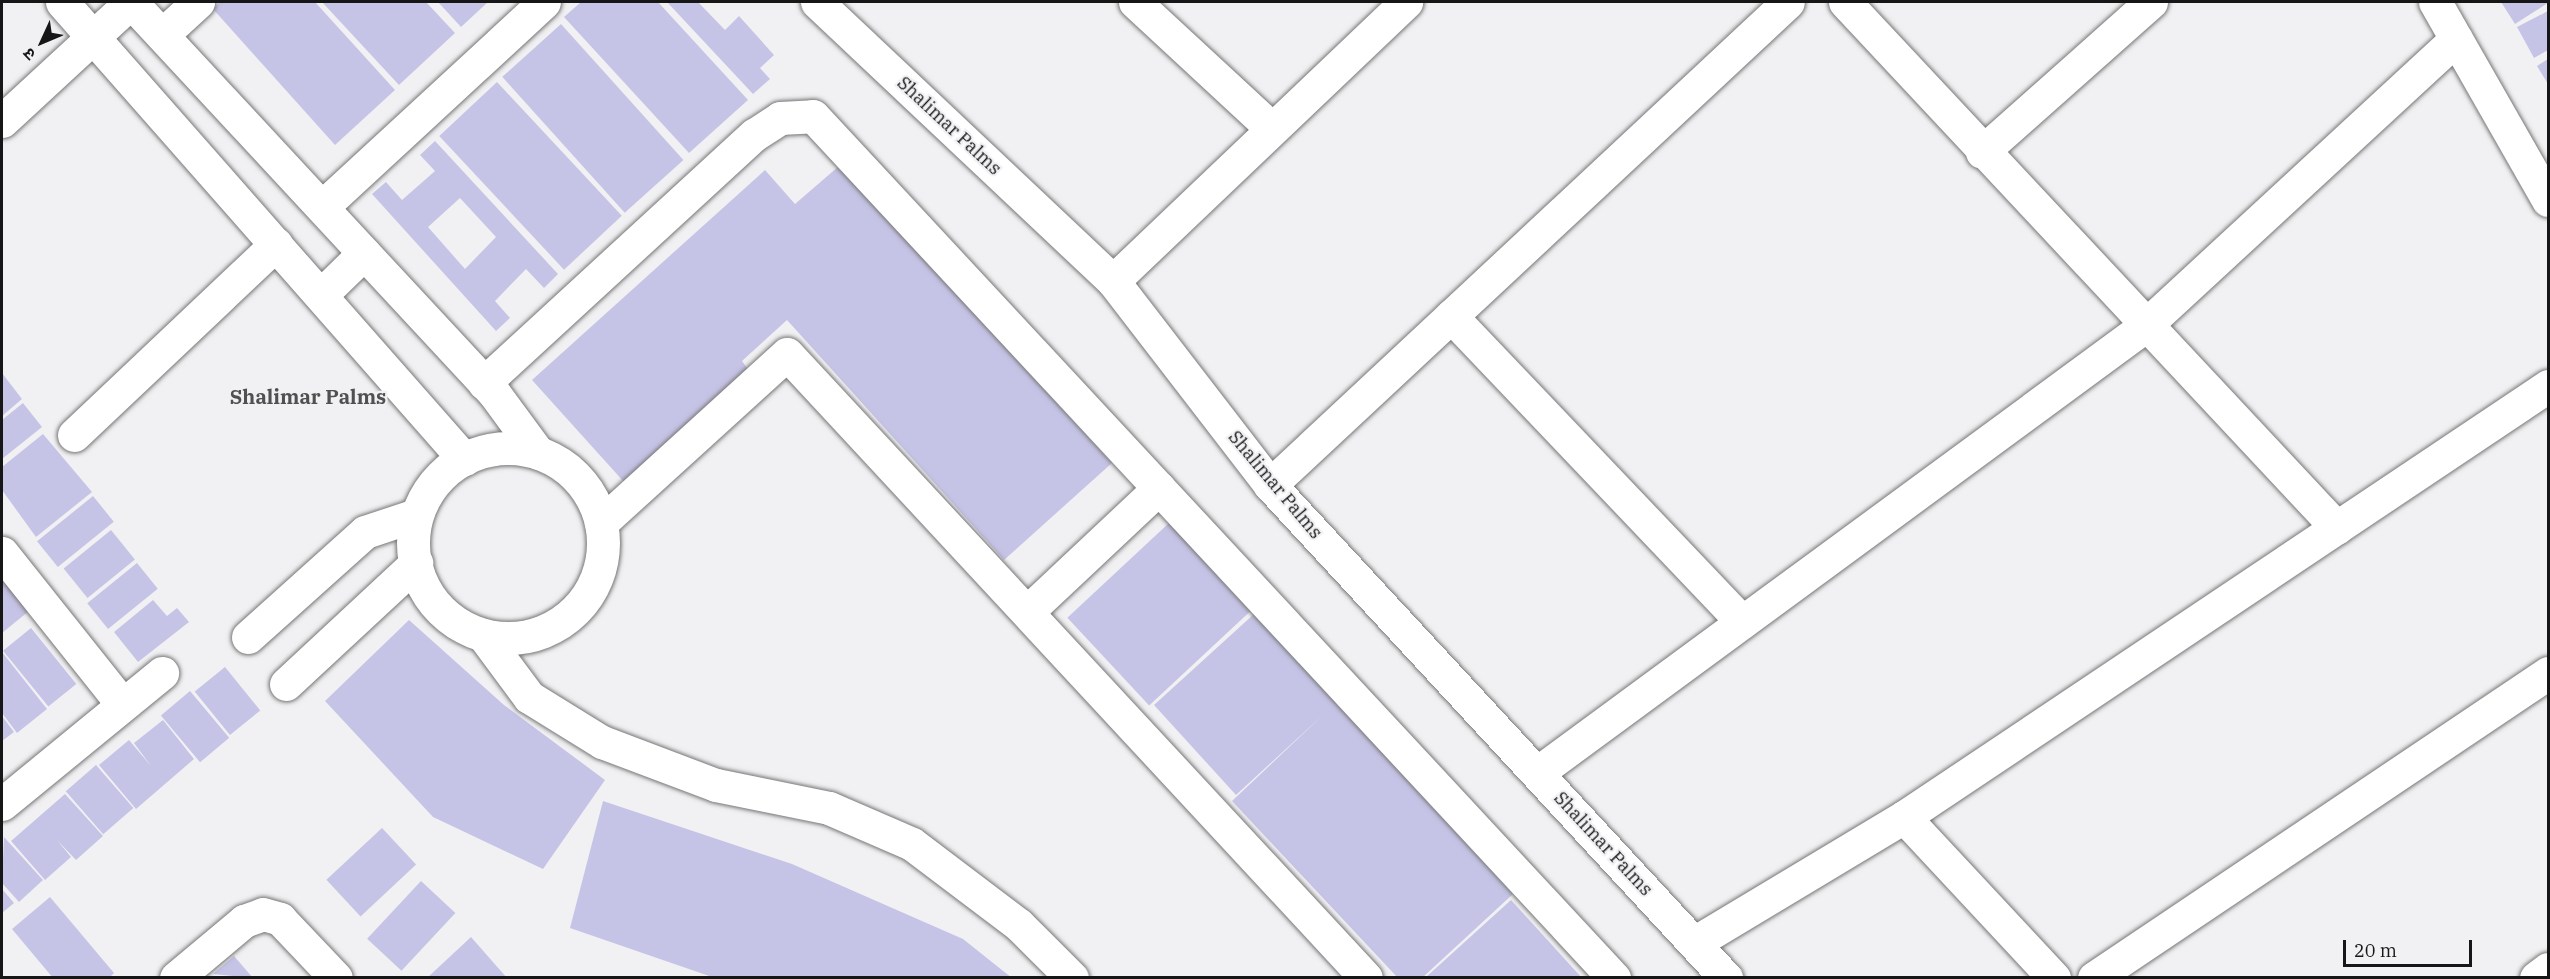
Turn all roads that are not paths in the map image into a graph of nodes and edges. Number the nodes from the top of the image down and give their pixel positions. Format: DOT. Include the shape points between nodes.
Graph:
graph roads {
  1 [pos="62,2"];
  2 [pos="131,2"];
  3 [pos="198,2"];
  4 [pos="544,2"];
  5 [pos="817,2"];
  6 [pos="1135,2"];
  7 [pos="1406,2"];
  8 [pos="1788,2"];
  9 [pos="1845,2"];
  10 [pos="2151,2"];
  11 [pos="2434,2"];
  12 [pos="162,35"];
  13 [pos="93,37"];
  14 [pos="2456,39"];
  15 [pos="2,121"];
  16 [pos="1271,128"];
  17 [pos="1982,152"];
  18 [pos="2548,200"];
  19 [pos="322,207"];
  20 [pos="276,244"];
  21 [pos="364,253"];
  22 [pos="1113,280"];
  23 [pos="321,295"];
  24 [pos="1451,316"];
  25 [pos="2145,326"];
  26 [pos="484,383"];
  27 [pos="2548,386"];
  28 [pos="74,435"];
  29 [pos="538,453"];
  30 [pos="464,459"];
  31 [pos="1270,485"];
  32 [pos="1159,488"];
  33 [pos="416,515"];
  34 [pos="601,523"];
  35 [pos="2337,528"];
  36 [pos="2,553"];
  37 [pos="416,563"];
  38 [pos="1027,612"];
  39 [pos="1742,622"];
  40 [pos="483,635"];
  41 [pos="248,637"];
  42 [pos="162,673"];
  43 [pos="2548,673"];
  44 [pos="286,684"];
  45 [pos="122,704"];
  46 [pos="1537,773"];
  47 [pos="2,804"];
  48 [pos="1904,817"];
  49 [pos="1694,943"];
  50 [pos="2548,969"];
  51 [pos="176,978"];
  52 [pos="336,978"];
  53 [pos="1072,978"];
  54 [pos="1366,978"];
  55 [pos="1614,978"];
  56 [pos="1726,978"];
  57 [pos="2054,978"];
  58 [pos="2094,978"];
  59 [pos="2536,978"];
  1 -- 13 [label="street"];
  2 -- 12 [label="street"];
  2 -- 13 [label="street"];
  3 -- 12 [label="street"];
  4 -- 19 [label="street"];
  5 -- 22 [label="street, Shalimar Palms"];
  6 -- 16 [label="street"];
  7 -- 16 [label="street"];
  8 -- 24 [label="street"];
  9 -- 17 [label="street"];
  10 -- 17 [label="street"];
  11 -- 14 [label="street"];
  12 -- 19 [label="street"];
  13 -- 15 [label="street"];
  13 -- 20 [label="street"];
  14 -- 18 [label="street"];
  14 -- 25 [label="street"];
  16 -- 22 [label="street"];
  17 -- 25 [label="street"];
  19 -- 21 [label="street"];
  20 -- 23 [label="street"];
  20 -- 28 [label="street"];
  21 -- 23 [label="street"];
  21 -- 26 [label="street"];
  22 -- 31 [label="street, Shalimar Palms"];
  23 -- 30 [label="street"];
  24 -- 31 [label="street"];
  24 -- 39 [label="street"];
  25 -- 35 [label="street"];
  25 -- 39 [label="street"];
  26 -- 29 [label="street"];
  26 -- 32 [label="street" via="754,135 780,118 813,117"];
  27 -- 35 [label="street"];
  29 -- 30 [label="street" via="508,447"];
  29 -- 34 [label="street" via="567,469 589,493"];
  30 -- 33 [label="street" via="430,487"];
  31 -- 46 [label="street, Shalimar Palms"];
  32 -- 38 [label="street"];
  32 -- 55 [label="street"];
  33 -- 37 [label="street"];
  33 -- 41 [label="street" via="365,532"];
  34 -- 38 [label="street" via="787,354"];
  34 -- 40 [label="street" via="603,556 594,587 574,613 547,631 515,638"];
  35 -- 48 [label="street"];
  36 -- 45 [label="street"];
  37 -- 40 [label="street" via="433,602 455,622"];
  37 -- 44 [label="street"];
  38 -- 54 [label="street"];
  39 -- 46 [label="street"];
  40 -- 53 [label="street" via="529,697 602,742 716,785 829,808 912,844 1019,925"];
  42 -- 45 [label="street"];
  43 -- 58 [label="street"];
  45 -- 47 [label="street"];
  46 -- 49 [label="street, Shalimar Palms"];
  48 -- 49 [label="street"];
  48 -- 57 [label="street"];
  49 -- 56 [label="street, Shalimar Palms"];
  50 -- 59 [label="street"];
  51 -- 52 [label="street" via="244,921 263,914 280,919"];
}
